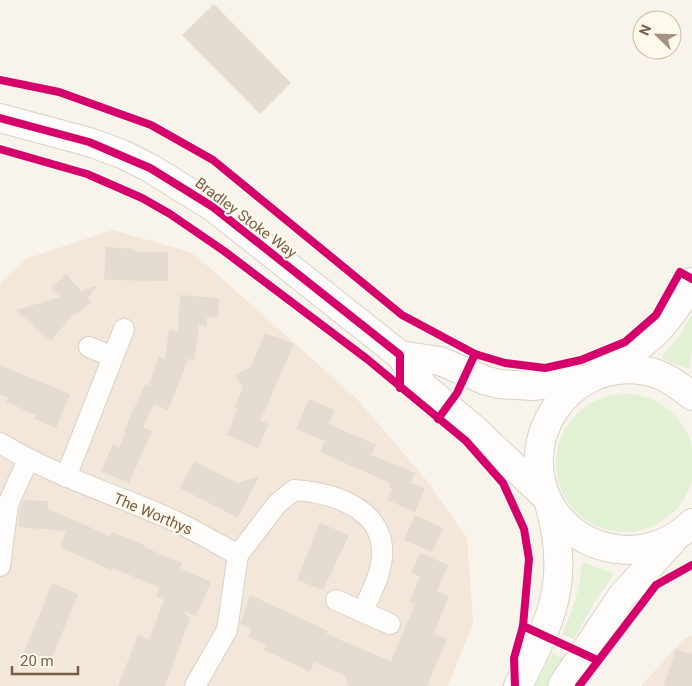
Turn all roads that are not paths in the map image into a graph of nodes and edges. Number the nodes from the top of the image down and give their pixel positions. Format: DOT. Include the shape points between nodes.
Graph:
graph roads {
  1 [pos="0,118"];
  2 [pos="692,282"];
  3 [pos="124,329"];
  4 [pos="89,347"];
  5 [pos="400,354"];
  6 [pos="113,357"];
  7 [pos="589,379"];
  8 [pos="692,396"];
  9 [pos="0,443"];
  10 [pos="28,460"];
  11 [pos="66,477"];
  12 [pos="547,499"];
  13 [pos="685,531"];
  14 [pos="238,554"];
  15 [pos="0,566"];
  16 [pos="336,600"];
  17 [pos="363,612"];
  18 [pos="390,624"];
  19 [pos="195,686"];
  20 [pos="518,686"];
  21 [pos="562,686"];
  1 -- 5 [label="main road, Bradley Stoke Way" via="90,142 150,168 213,207"];
  2 -- 7 [label="main road" via="655,335"];
  3 -- 6 [label="street"];
  4 -- 6 [label="street"];
  5 -- 7 [label="main road, Bradley Stoke Way" via="440,361 499,384 533,386"];
  5 -- 12 [label="main road, Bradley Stoke Way" via="424,387 475,430"];
  6 -- 11 [label="street"];
  7 -- 8 [label="main road" via="618,370 646,371 672,380"];
  7 -- 12 [label="main road" via="565,396 549,417 540,443 538,470"];
  9 -- 10 [label="street, The Worthys"];
  10 -- 11 [label="street, The Worthys"];
  10 -- 15 [label="street" via="8,504"];
  11 -- 14 [label="street, The Worthys" via="178,522"];
  12 -- 13 [label="main road" via="563,523 582,538 605,548 629,551 653,547"];
  12 -- 20 [label="main road" via="560,553 557,586 543,635"];
  13 -- 21 [label="main road" via="622,596"];
  14 -- 17 [label="street" via="277,504 294,490 315,492 354,505 378,530 382,551 380,569"];
  14 -- 19 [label="street" via="227,630"];
  16 -- 17 [label="street"];
  17 -- 18 [label="street"];
}
